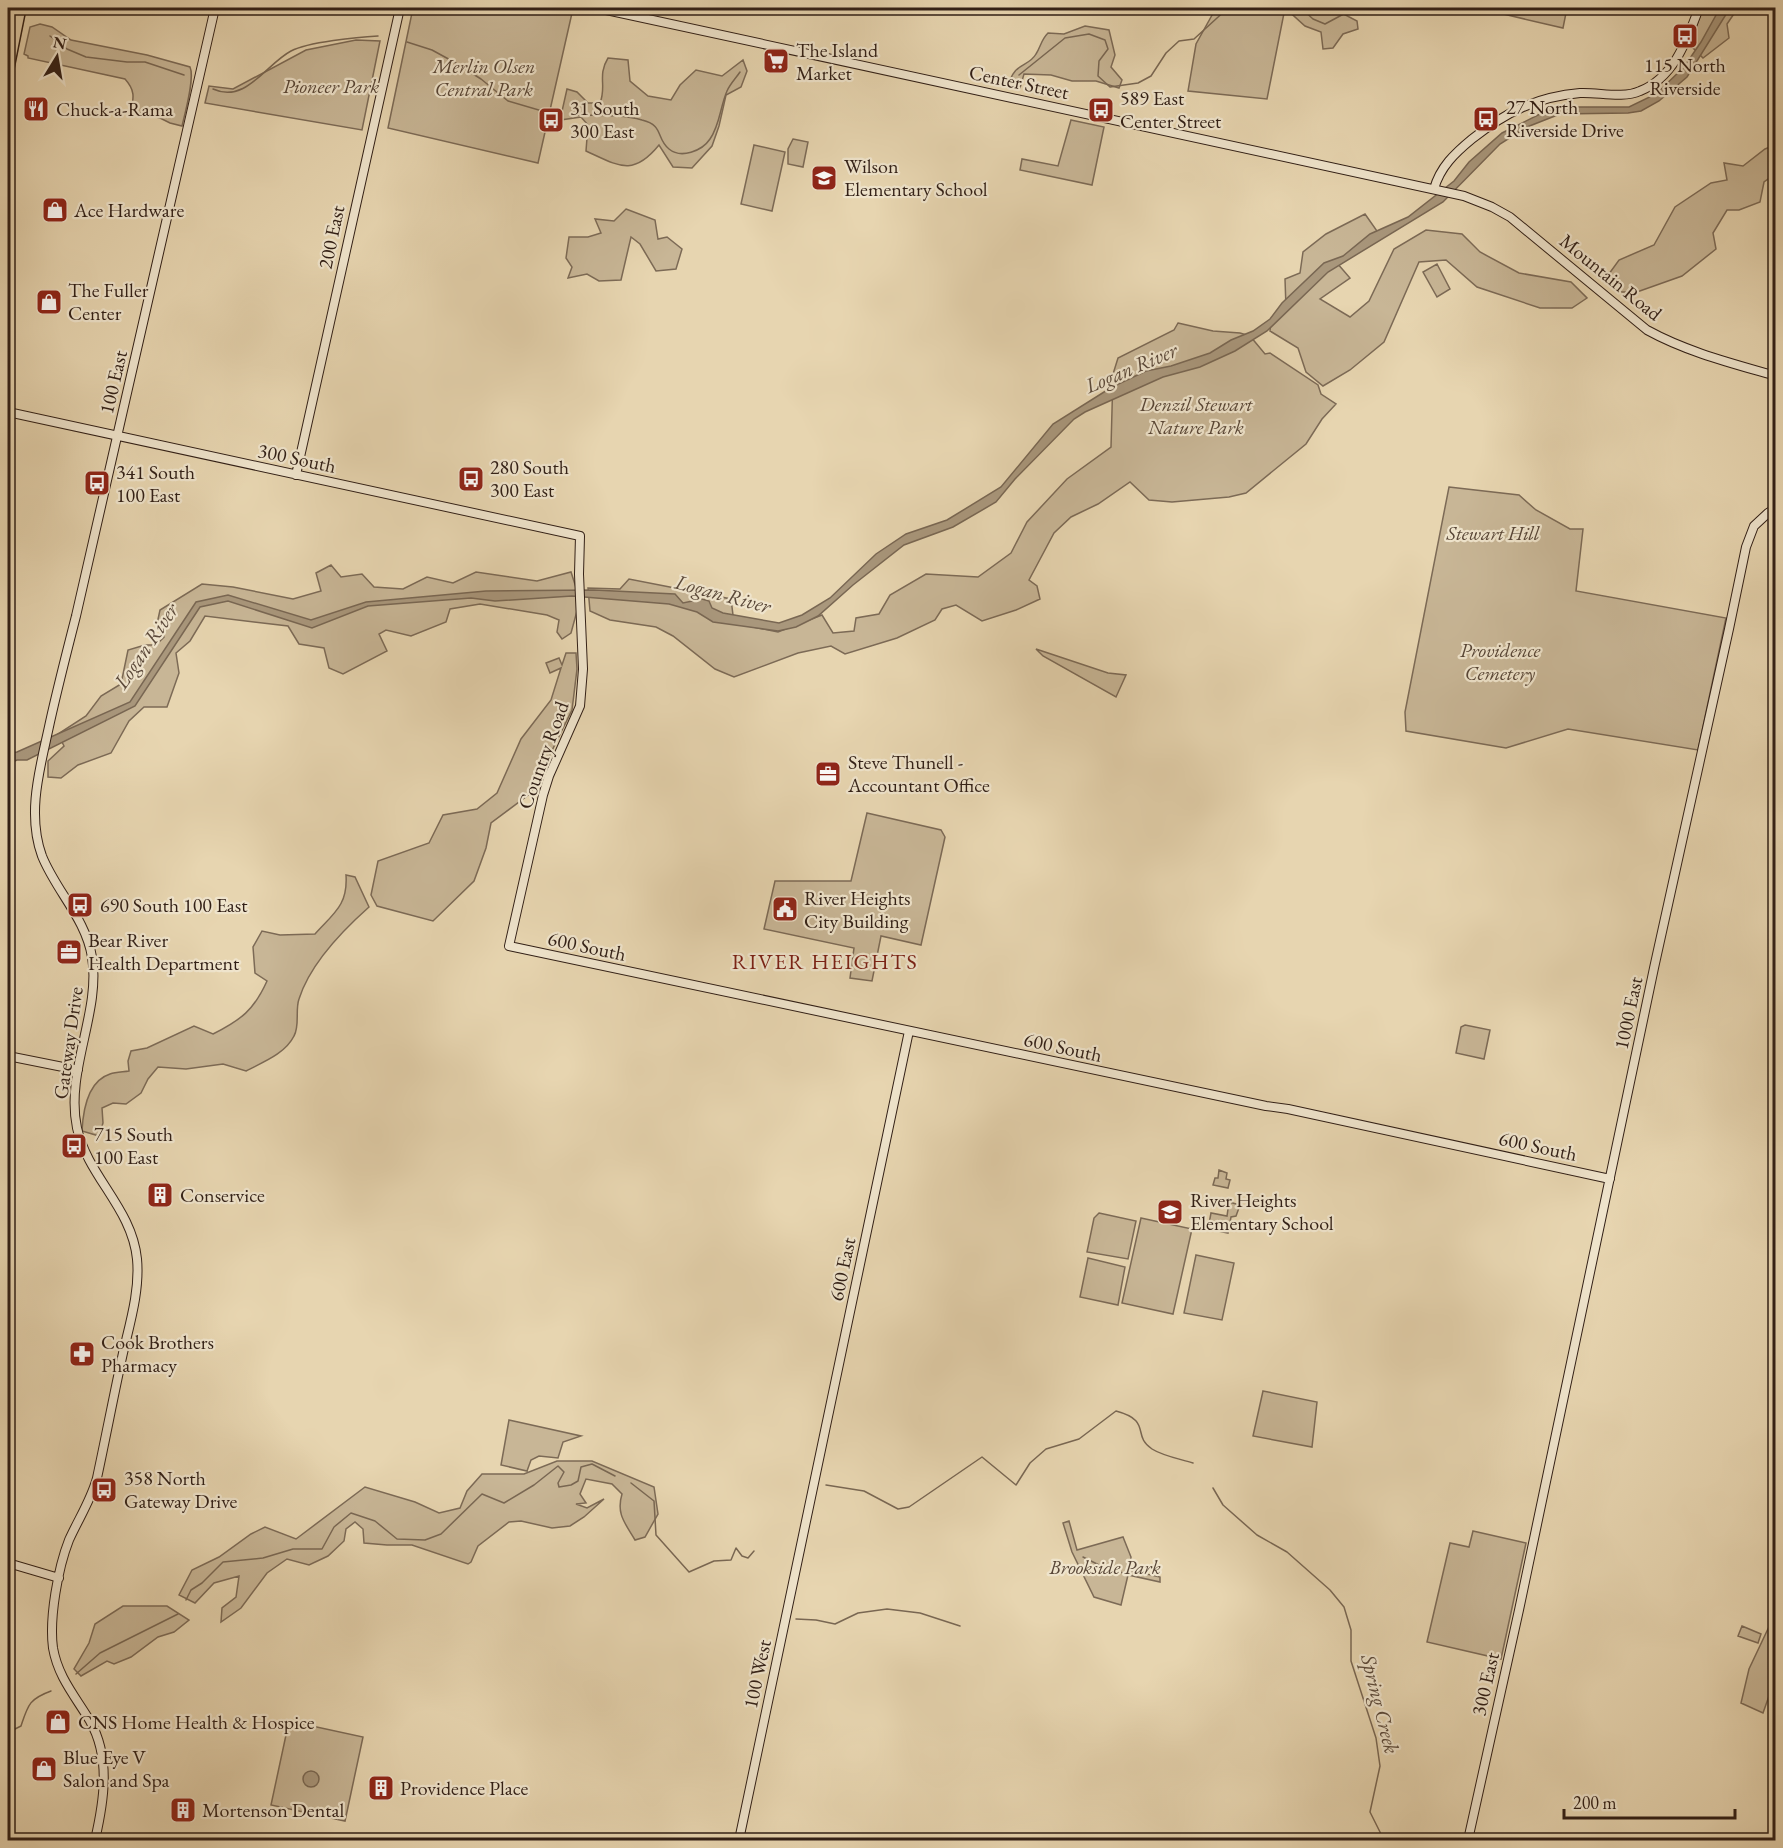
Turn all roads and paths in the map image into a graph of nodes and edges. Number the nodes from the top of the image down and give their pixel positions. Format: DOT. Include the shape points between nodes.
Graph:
graph roads {
  1 [pos="21,8"];
  2 [pos="215,8"];
  3 [pos="400,8"];
  4 [pos="597,8"];
  5 [pos="1699,8"];
  6 [pos="8,73"];
  7 [pos="1434,189"];
  8 [pos="1776,376"];
  9 [pos="8,412"];
  10 [pos="117,436"];
  11 [pos="296,475"];
  12 [pos="1776,508"];
  13 [pos="580,536"];
  14 [pos="41,764"];
  15 [pos="509,946"];
  16 [pos="909,1031"];
  17 [pos="8,1056"];
  18 [pos="78,1070"];
  19 [pos="1610,1179"];
  20 [pos="807,1514"];
  21 [pos="1534,1535"];
  22 [pos="8,1563"];
  23 [pos="59,1578"];
  24 [pos="95,1840"];
  25 [pos="739,1840"];
  26 [pos="1468,1840"];
  1 -- 6 [label="highway"];
  2 -- 10 [label="street, 100 East"];
  3 -- 11 [label="street, 200 East"];
  4 -- 7 [label="street, Center Street"];
  5 -- 7 [label="street" via="1680,55 1658,79 1640,91 1582,93 1550,98 1511,111 1445,164"];
  7 -- 8 [label="street, Mountain Road" via="1481,202 1510,217 1654,334 1721,361"];
  9 -- 10 [label="street, 300 South"];
  10 -- 11 [label="street, 300 South"];
  10 -- 14 [label="street, 100 East"];
  11 -- 13 [label="street, 300 South"];
  12 -- 19 [label="street, 1000 East" via="1754,526 1746,547"];
  13 -- 15 [label="street, Country Road" via="580,706 543,795"];
  14 -- 18 [label="street, Gateway Drive" via="35,806 41,853 84,929 92,957 93,977"];
  15 -- 16 [label="street, 600 South"];
  16 -- 19 [label="street, 600 South"];
  16 -- 20 [label="street, 600 East"];
  17 -- 18 [label="street"];
  18 -- 23 [label="street, Gateway Drive" via="75,1104 79,1136 130,1228 137,1277 97,1478 69,1542"];
  19 -- 21 [label="street, 1000 East"];
  20 -- 25 [label="street, 100 West"];
  21 -- 26 [label="street, 300 East"];
  22 -- 23 [label="street"];
  23 -- 24 [label="street, Gateway Drive" via="52,1630 57,1667 90,1721 102,1753 105,1780"];
}
